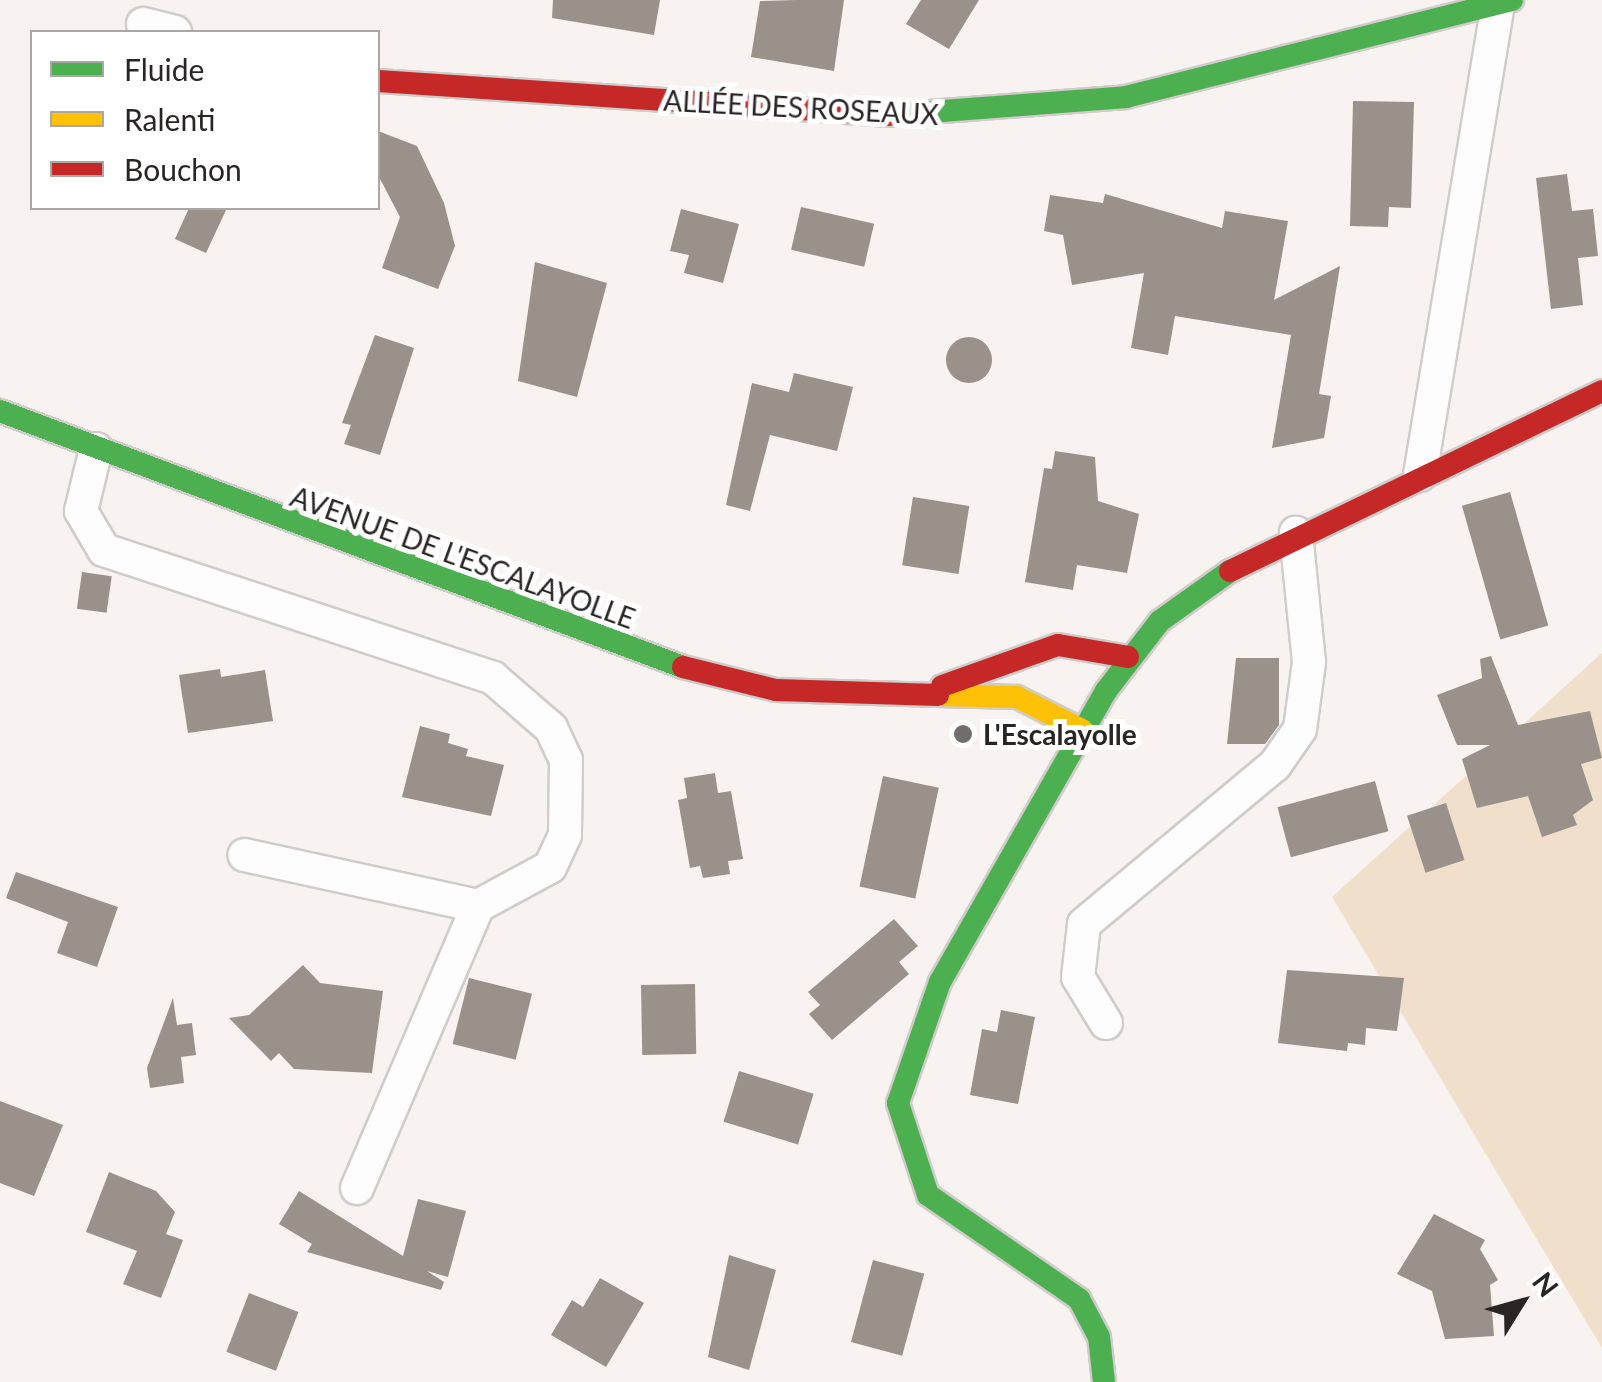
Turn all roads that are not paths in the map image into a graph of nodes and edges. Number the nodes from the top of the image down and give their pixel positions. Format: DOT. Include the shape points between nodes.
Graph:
graph roads {
  1 [pos="1505,1"];
  2 [pos="143,24"];
  3 [pos="168,30"];
  4 [pos="380,81"];
  5 [pos="1602,391"];
  6 [pos="0,412"];
  7 [pos="96,449"];
  8 [pos="1420,475"];
  9 [pos="1296,533"];
  10 [pos="1128,657"];
  11 [pos="920,695"];
  12 [pos="1082,730"];
  13 [pos="245,855"];
  14 [pos="478,906"];
  15 [pos="1106,1022"];
  16 [pos="358,1188"];
  17 [pos="1104,1382"];
  1 -- 4 [label="street, ALLÉE DES ROSEAUX" via="1126,97 936,118"];
  1 -- 8 [label="street"];
  2 -- 3 [label="street"];
  5 -- 8 [label="street"];
  6 -- 7 [label="street, AVENUE DE L'ESCALAYOLLE"];
  7 -- 11 [label="street, AVENUE DE L'ESCALAYOLLE" via="701,674 776,690"];
  7 -- 14 [label="street" via="81,512 104,550 493,678 551,728 566,760 564,835 550,867"];
  8 -- 9 [label="street"];
  9 -- 10 [label="street" via="1220,573"];
  9 -- 15 [label="street" via="1309,662 1300,729 1275,765 1084,924 1078,977"];
  10 -- 11 [label="street, AVENUE DE L'ESCALAYOLLE" via="1058,645"];
  10 -- 12 [label="street"];
  11 -- 12 [label="street, AVENUE DE L'ESCALAYOLLE" via="1016,697"];
  12 -- 17 [label="street" via="940,982 898,1103 928,1195 1079,1299 1100,1337"];
  13 -- 14 [label="street"];
  14 -- 16 [label="street"];
}
